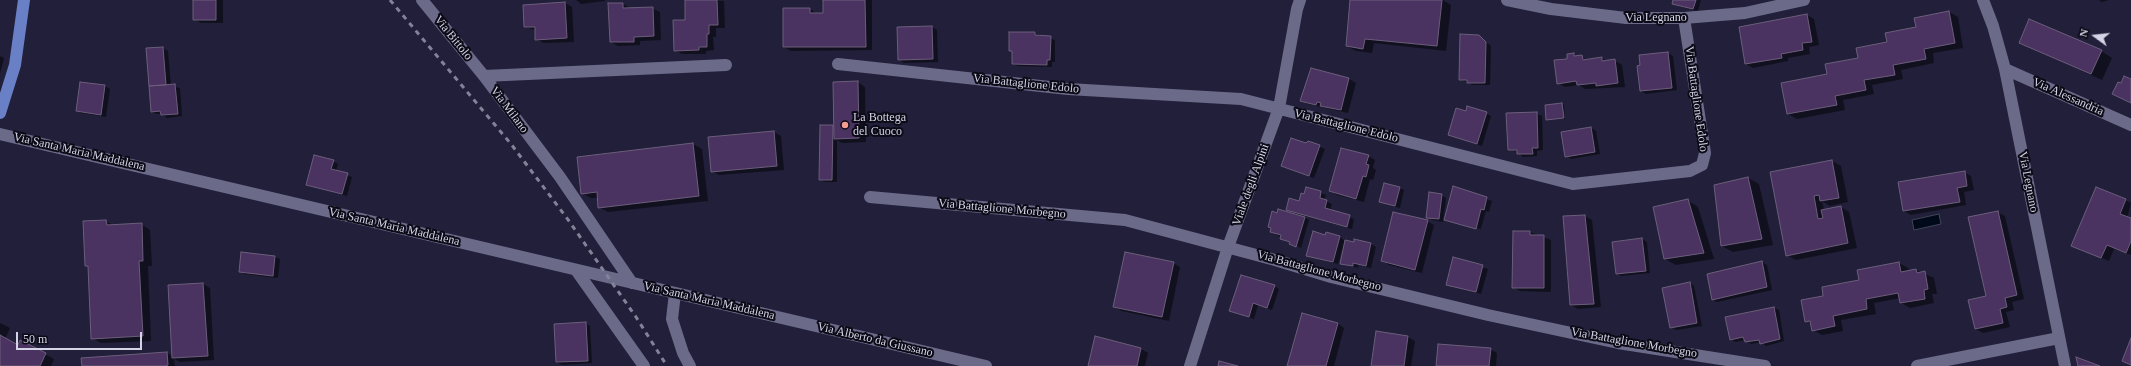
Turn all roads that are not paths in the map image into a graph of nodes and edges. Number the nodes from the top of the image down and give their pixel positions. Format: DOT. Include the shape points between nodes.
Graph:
graph roads {
  1 [pos="24,0"];
  2 [pos="422,0"];
  3 [pos="1300,0"];
  4 [pos="1507,0"];
  5 [pos="1804,0"];
  6 [pos="1983,0"];
  7 [pos="1684,18"];
  8 [pos="838,64"];
  9 [pos="726,65"];
  10 [pos="2005,69"];
  11 [pos="484,76"];
  12 [pos="1279,108"];
  13 [pos="0,113"];
  14 [pos="2131,125"];
  15 [pos="0,134"];
  16 [pos="870,197"];
  17 [pos="1228,247"];
  18 [pos="576,270"];
  19 [pos="632,283"];
  20 [pos="675,293"];
  21 [pos="788,319"];
  22 [pos="2059,338"];
  23 [pos="644,366"];
  24 [pos="690,366"];
  25 [pos="986,366"];
  26 [pos="1190,366"];
  27 [pos="1765,366"];
  28 [pos="1917,366"];
  29 [pos="2065,366"];
  1 -- 13 [label="main road" via="15,65"];
  2 -- 11 [label="street, Via Bittolo"];
  3 -- 12 [label="street, Viale degli Alpini"];
  4 -- 7 [label="street, Via Legnano" via="1551,9 1626,18"];
  5 -- 7 [label="street, Via Legnano" via="1745,13"];
  6 -- 10 [label="street, Via Legnano"];
  7 -- 12 [label="street, Via Battaglione Edolo" via="1705,153 1702,165 1690,171 1573,184"];
  8 -- 12 [label="street, Via Battaglione Edolo" via="1068,89 1241,99"];
  9 -- 11 [label="street, Via Milano"];
  10 -- 14 [label="street, Via Alessandria"];
  10 -- 22 [label="street, Via Legnano"];
  11 -- 19 [label="street, Via Milano" via="560,176"];
  12 -- 17 [label="street, Viale degli Alpini"];
  15 -- 18 [label="street, Via Santa Maria Maddalena"];
  16 -- 17 [label="street, Via Battaglione Morbegno" via="1125,220"];
  17 -- 26 [label="street, Viale degli Alpini"];
  17 -- 27 [label="street, Via Battaglione Morbegno" via="1331,277 1618,343"];
  18 -- 19 [label="street, Via Santa Maria Maddalena"];
  18 -- 23 [label="street"];
  19 -- 20 [label="street, Via Santa Maria Maddalena"];
  20 -- 21 [label="street, Via Santa Maria Maddalena"];
  20 -- 24 [label="street" via="672,319"];
  21 -- 25 [label="street, Via Alberto da Giussano"];
  22 -- 28 [label="street"];
  22 -- 29 [label="street, Via Legnano"];
}
